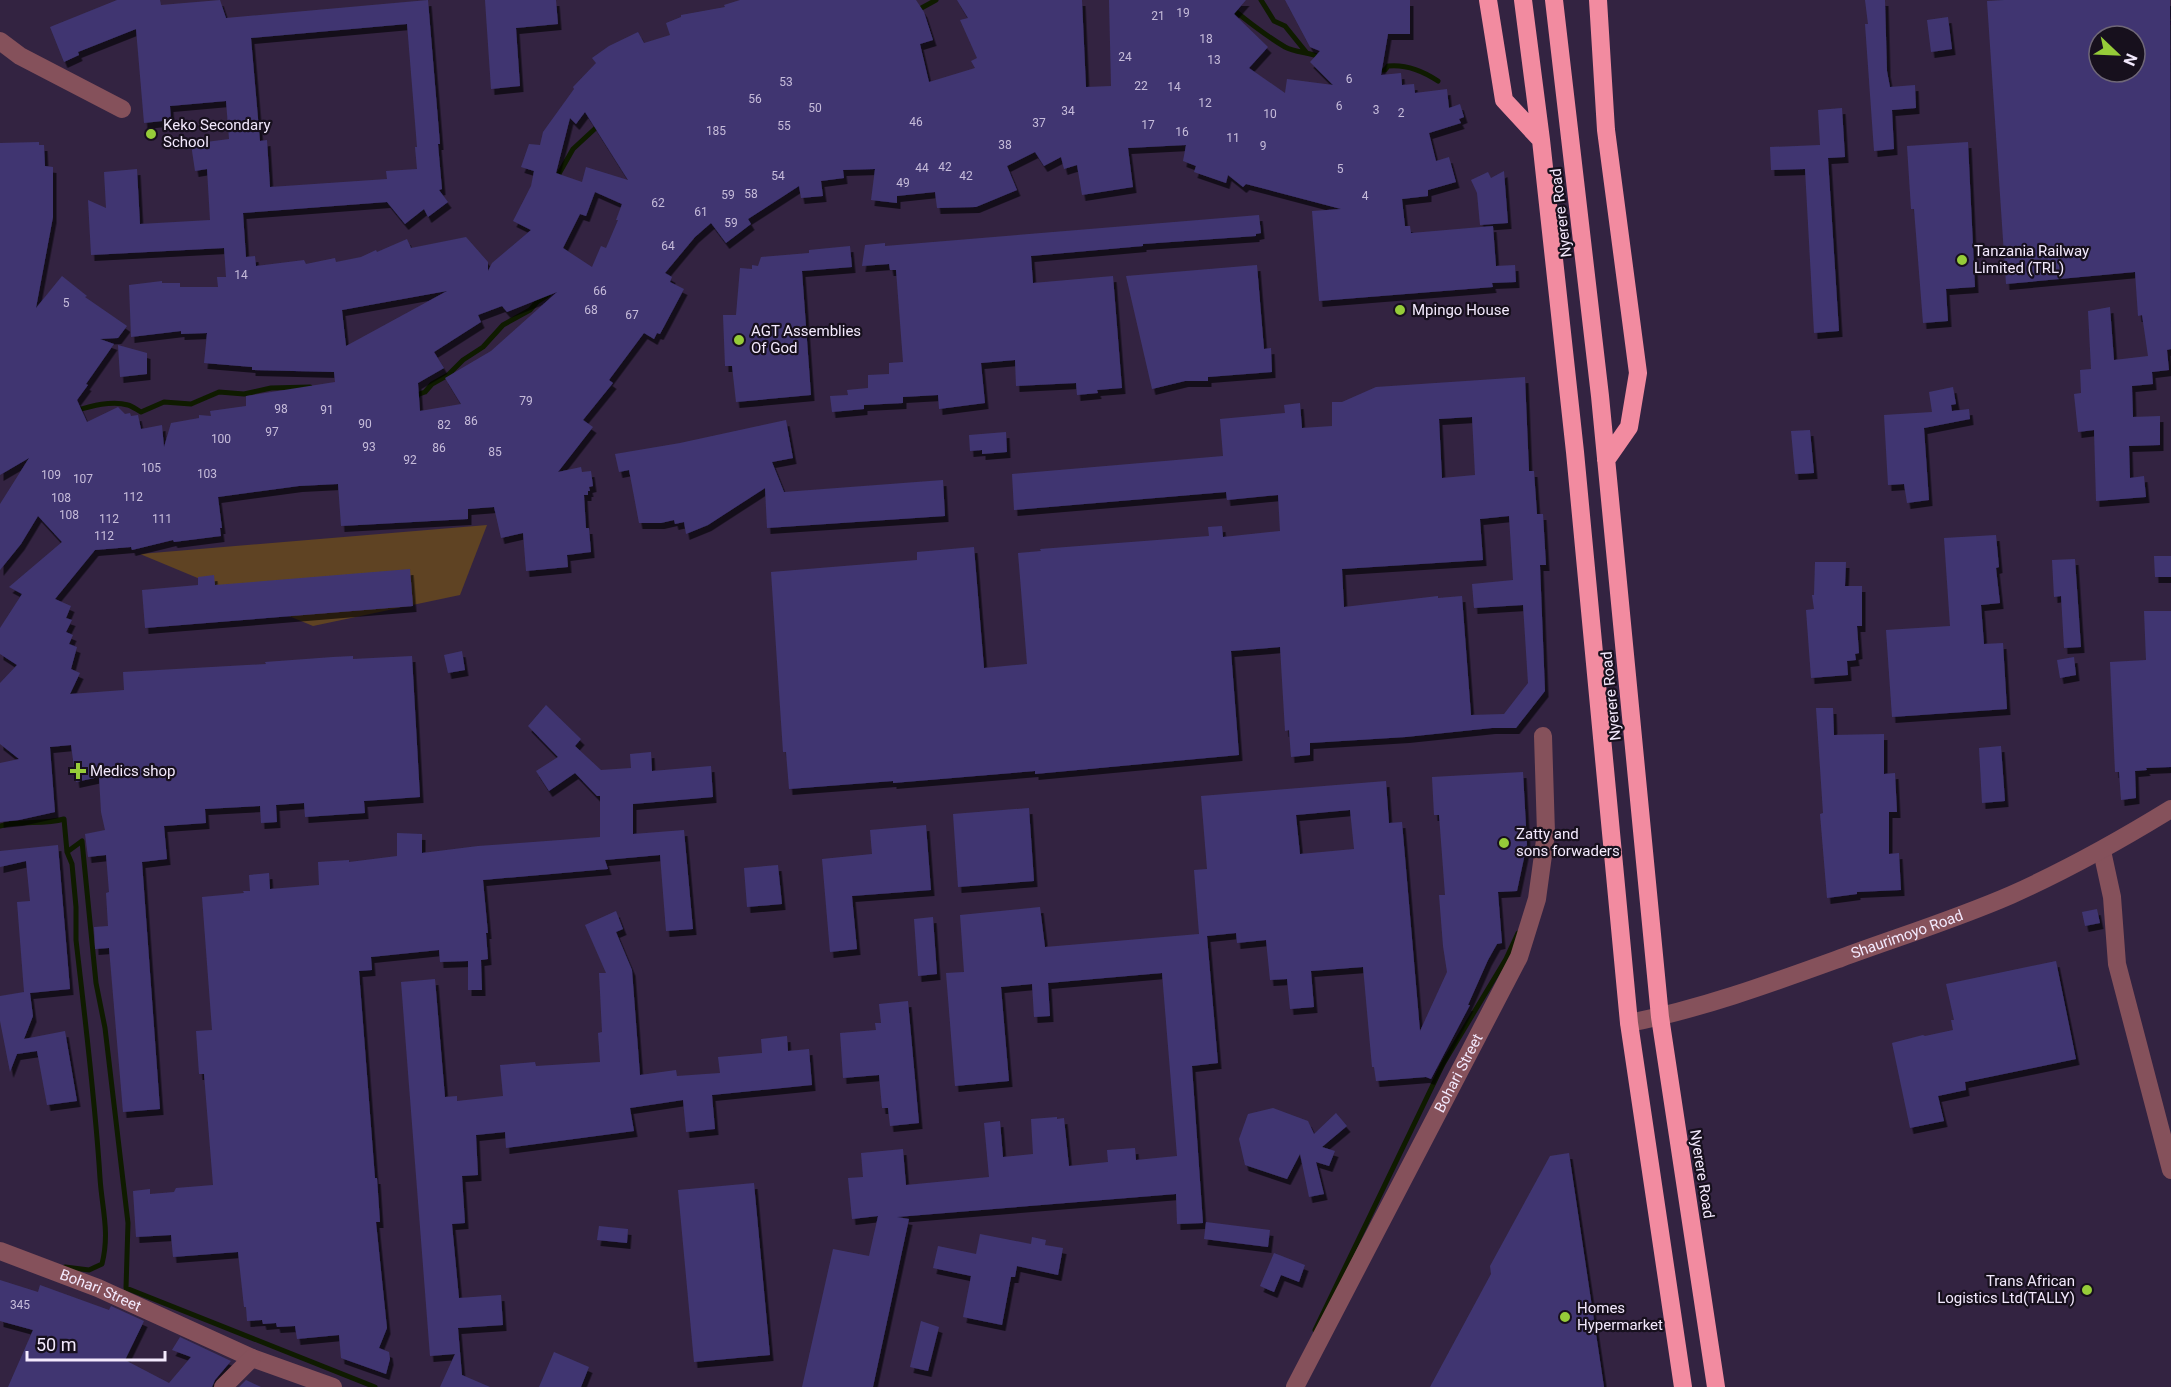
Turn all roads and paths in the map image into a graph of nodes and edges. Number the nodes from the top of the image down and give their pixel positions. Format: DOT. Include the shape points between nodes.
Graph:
graph roads {
  1 [pos="1488,0"];
  2 [pos="1523,0"];
  3 [pos="1554,0"];
  4 [pos="1598,0"];
  5 [pos="0,40"];
  6 [pos="122,109"];
  7 [pos="1541,140"];
  8 [pos="1606,460"];
  9 [pos="1543,736"];
  10 [pos="2171,810"];
  11 [pos="2102,851"];
  12 [pos="1660,1017"];
  13 [pos="1629,1023"];
  14 [pos="2171,1170"];
  15 [pos="0,1251"];
  16 [pos="252,1358"];
  17 [pos="223,1387"];
  18 [pos="333,1387"];
  19 [pos="1295,1387"];
  20 [pos="1683,1387"];
  21 [pos="1716,1387"];
  1 -- 7 [label="highway" via="1504,100"];
  2 -- 7 [label="highway, Nyerere Road"];
  3 -- 8 [label="highway, Nyerere Road"];
  4 -- 8 [label="highway" via="1606,130 1638,373 1629,427"];
  5 -- 6 [label="street" via="20,56"];
  7 -- 13 [label="highway, Nyerere Road"];
  8 -- 12 [label="highway, Nyerere Road"];
  9 -- 19 [label="street, Bohari Street" via="1546,833 1537,899 1519,957"];
  10 -- 11 [label="street, Shaurimoyo Road"];
  11 -- 12 [label="street, Shaurimoyo Road" via="1963,914"];
  11 -- 14 [label="street" via="2112,897 2117,964"];
  12 -- 13 [label="street, Shaurimoyo Road"];
  12 -- 21 [label="highway, Nyerere Road"];
  13 -- 20 [label="highway, Nyerere Road"];
  15 -- 16 [label="street, Bohari Street" via="98,1288"];
  16 -- 17 [label="street"];
  16 -- 18 [label="street, Bohari Street"];
}
